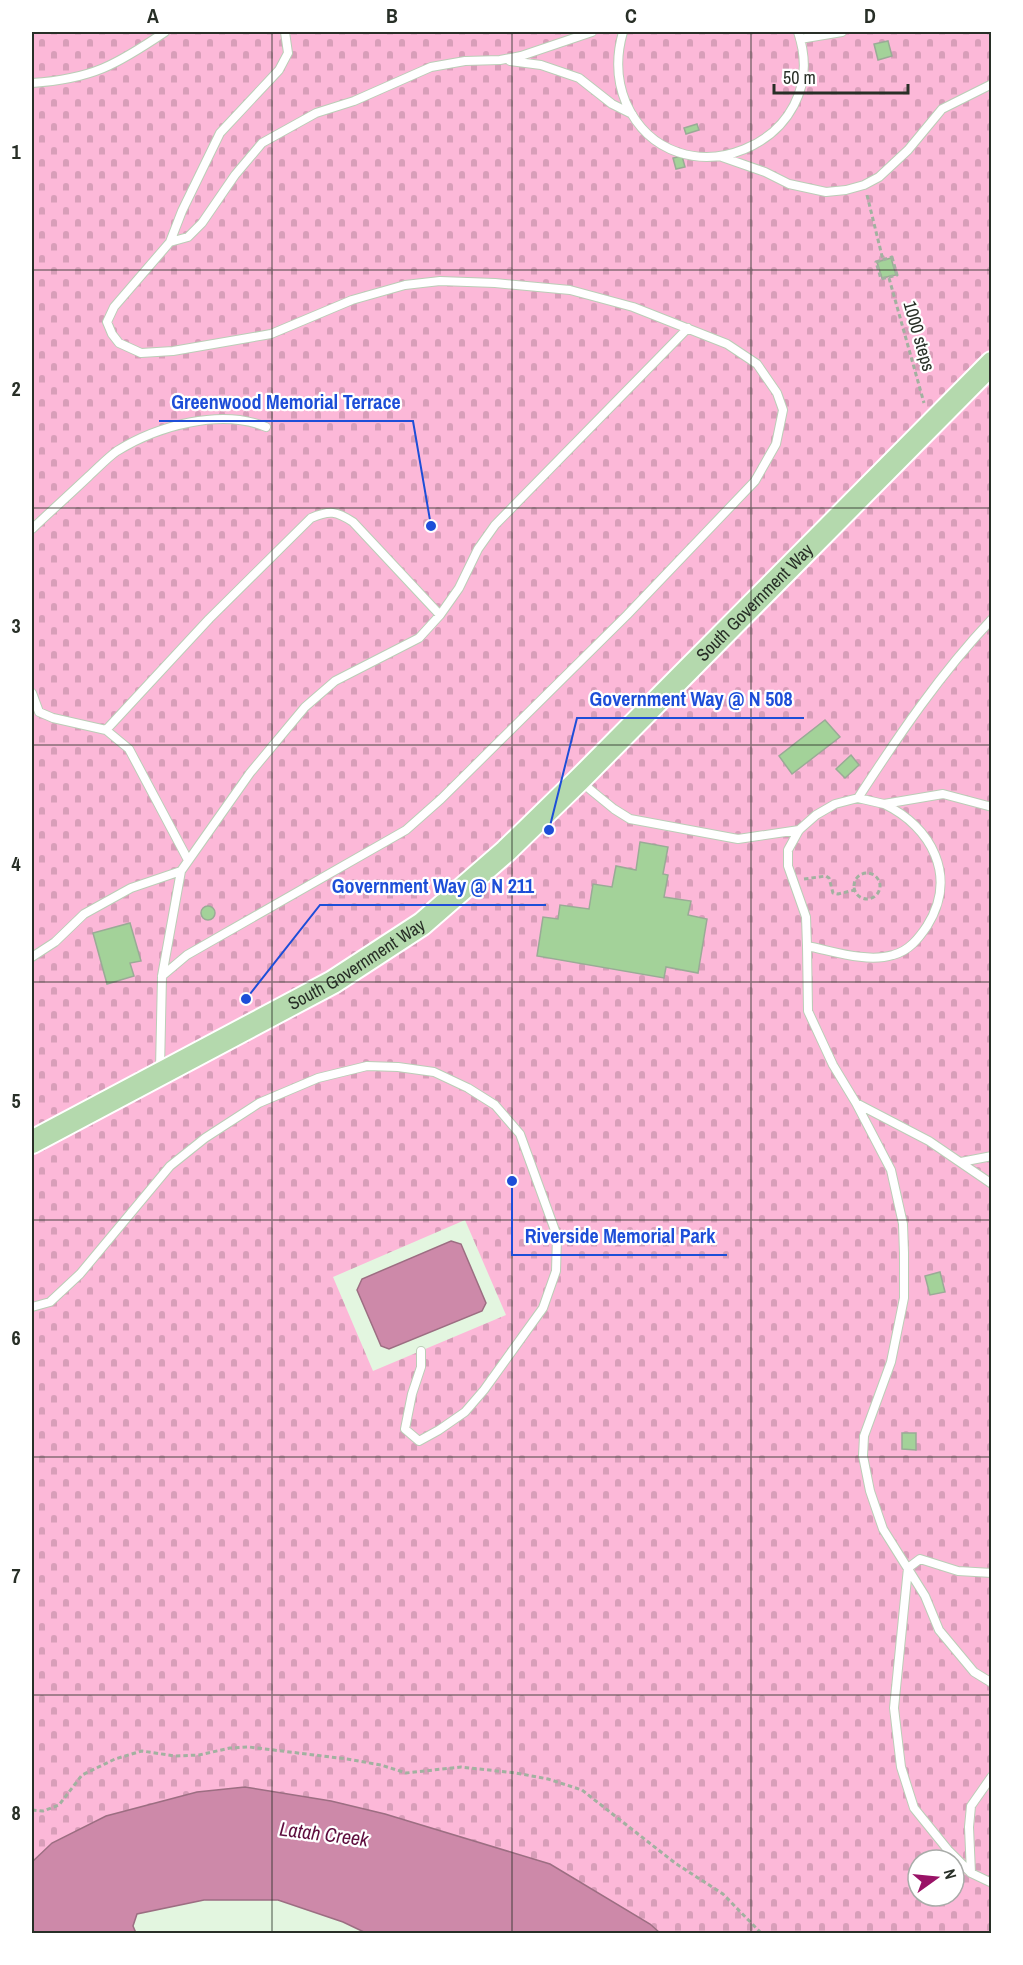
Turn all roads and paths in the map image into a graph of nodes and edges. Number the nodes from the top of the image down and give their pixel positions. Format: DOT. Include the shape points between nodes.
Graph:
graph roads {
  1 [pos="165,32"];
  2 [pos="285,32"];
  3 [pos="592,32"];
  4 [pos="623,32"];
  5 [pos="842,32"];
  6 [pos="799,35"];
  7 [pos="500,60"];
  8 [pos="32,84"];
  9 [pos="992,84"];
  10 [pos="633,115"];
  11 [pos="721,156"];
  12 [pos="864,185"];
  13 [pos="170,242"];
  14 [pos="883,259"];
  15 [pos="889,278"];
  16 [pos="688,328"];
  17 [pos="992,363"];
  18 [pos="924,402"];
  19 [pos="266,427"];
  20 [pos="32,529"];
  21 [pos="440,615"];
  22 [pos="992,619"];
  23 [pos="32,693"];
  24 [pos="106,730"];
  25 [pos="579,780"];
  26 [pos="858,798"];
  27 [pos="884,804"];
  28 [pos="992,807"];
  29 [pos="799,830"];
  30 [pos="188,860"];
  31 [pos="788,866"];
  32 [pos="181,871"];
  33 [pos="855,890"];
  34 [pos="807,946"];
  35 [pos="32,957"];
  36 [pos="162,976"];
  37 [pos="160,1074"];
  38 [pos="856,1103"];
  39 [pos="32,1142"];
  40 [pos="992,1156"];
  41 [pos="961,1162"];
  42 [pos="992,1184"];
  43 [pos="32,1307"];
  44 [pos="421,1351"];
  45 [pos="908,1568"];
  46 [pos="992,1573"];
  47 [pos="992,1683"];
  48 [pos="992,1776"];
  49 [pos="32,1810"];
  50 [pos="971,1873"];
  51 [pos="992,1883"];
  52 [pos="762,1934"];
  1 -- 8 [label="lane" via="97,72"];
  2 -- 13 [label="lane" via="288,53 279,70 220,133"];
  3 -- 7 [label="lane"];
  4 -- 10 [label="lane" via="617,69 621,91"];
  5 -- 6 [label="lane"];
  6 -- 11 [label="lane" via="804,55 801,88 786,118 762,142"];
  7 -- 10 [label="lane" via="541,65 579,78"];
  7 -- 13 [label="lane" via="431,67 290,126 262,143 202,224 188,237"];
  9 -- 12 [label="lane" via="942,109 908,150 879,177"];
  10 -- 11 [label="lane" via="652,137 666,146 698,157"];
  11 -- 12 [label="lane" via="789,184 826,192"];
  12 -- 14 [label="path"];
  13 -- 16 [label="lane" via="114,307 107,322 119,343 141,353 271,334 352,300 405,285 440,281 570,290 633,307"];
  14 -- 15 [label="path" via="876,262 878,271 881,279"];
  14 -- 15 [label="path" via="892,258 897,276"];
  15 -- 18 [label="path, 1000 steps"];
  16 -- 21 [label="lane" via="495,525"];
  16 -- 36 [label="lane" via="727,344 757,364 777,393 783,410 776,444 755,481 619,623 406,830 187,955"];
  17 -- 25 [label="main road, South Government Way"];
  19 -- 20 [label="lane" via="227,418 200,420 136,441 115,452"];
  21 -- 24 [label="lane" via="353,522 338,512 323,513 311,518 208,619"];
  21 -- 30 [label="lane" via="418,638 335,681 305,707 250,772"];
  22 -- 26 [label="lane" via="915,712"];
  23 -- 24 [label="lane" via="39,712"];
  24 -- 30 [label="lane" via="129,749"];
  25 -- 29 [label="lane" via="630,819 738,839"];
  25 -- 37 [label="main road, South Government Way" via="422,924 333,982"];
  26 -- 27 [label="lane"];
  26 -- 29 [label="lane" via="835,804"];
  27 -- 28 [label="lane" via="943,794"];
  27 -- 34 [label="lane" via="918,827 932,846 940,869 940,893 933,916 918,941 895,955 875,958"];
  29 -- 31 [label="lane" via="788,850"];
  30 -- 32 [label="lane"];
  31 -- 33 [label="path" via="802,880 826,876 833,893"];
  31 -- 34 [label="lane" via="806,917"];
  32 -- 35 [label="lane" via="131,888 84,914 55,942"];
  32 -- 36 [label="lane"];
  33 -- 33 [label="path" via="857,879 863,874 871,874 880,882 879,891 869,899"];
  34 -- 38 [label="lane" via="808,1011"];
  36 -- 37 [label="lane"];
  37 -- 39 [label="main road, South Government Way"];
  38 -- 41 [label="lane"];
  38 -- 45 [label="lane" via="891,1170 903,1224 903,1298 891,1362 864,1436 863,1456 884,1529"];
  40 -- 41 [label="lane"];
  41 -- 42 [label="lane"];
  43 -- 44 [label="lane" via="50,1302 80,1274 170,1166 205,1137 259,1103 318,1078 367,1066 398,1067 434,1072 495,1105 520,1134 557,1236 556,1271 543,1308 465,1413 419,1441 405,1429 421,1367"];
  45 -- 46 [label="lane" via="920,1559 958,1571"];
  45 -- 47 [label="lane" via="939,1630 974,1672"];
  45 -- 50 [label="lane" via="894,1708 902,1767 914,1808"];
  48 -- 50 [label="lane" via="971,1806"];
  49 -- 52 [label="path" via="42,1811 60,1804 82,1775 142,1751 175,1756 249,1747 347,1759 406,1773 461,1767 516,1773 582,1790 675,1863 723,1894"];
  50 -- 51 [label="lane"];
}
